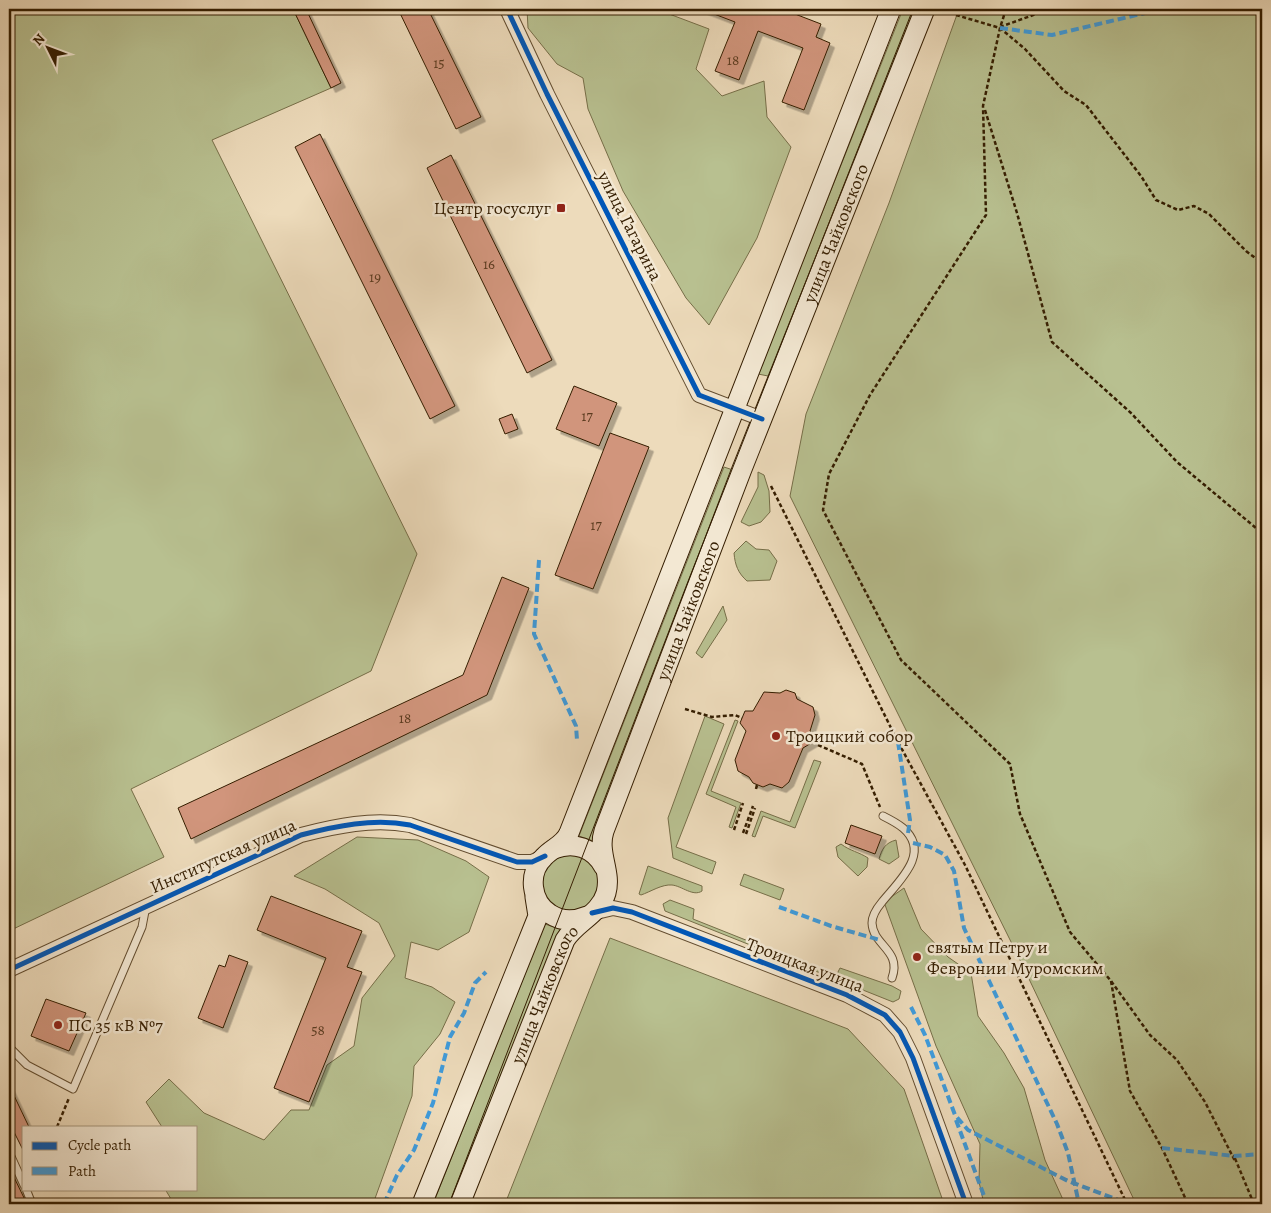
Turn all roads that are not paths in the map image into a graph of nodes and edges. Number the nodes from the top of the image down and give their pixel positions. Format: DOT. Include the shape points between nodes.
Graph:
graph roads {
  1 [pos="507,9"];
  2 [pos="891,9"];
  3 [pos="926,9"];
  4 [pos="735,410"];
  5 [pos="762,420"];
  6 [pos="883,816"];
  7 [pos="549,852"];
  8 [pos="505,859"];
  9 [pos="606,875"];
  10 [pos="538,900"];
  11 [pos="146,906"];
  12 [pos="632,912"];
  13 [pos="589,914"];
  14 [pos="9,970"];
  15 [pos="892,978"];
  16 [pos="9,1047"];
  17 [pos="9,1152"];
  18 [pos="22,1181"];
  19 [pos="26,1190"];
  20 [pos="32,1204"];
  21 [pos="422,1204"];
  22 [pos="460,1204"];
  23 [pos="966,1204"];
  1 -- 4 [label="street, улица Гагарина" via="699,395"];
  2 -- 4 [label="main road, улица Чайковского"];
  3 -- 5 [label="main road, улица Чайковского"];
  4 -- 5 [label="street, улица Гагарина"];
  4 -- 7 [label="main road, улица Чайковского" via="569,833 564,842"];
  5 -- 9 [label="main road, улица Чайковского" via="604,831 601,846"];
  6 -- 15 [label="lane" via="908,833 914,856 902,880 873,917 873,929 894,961"];
  7 -- 8 [label="street, Институтская улица" via="529,862"];
  7 -- 9 [label="main road" via="569,846 583,848 596,856"];
  7 -- 10 [label="main road" via="534,873"];
  8 -- 10 [label="street" via="524,874"];
  8 -- 11 [label="street, Институтская улица" via="410,825 347,824 300,835"];
  9 -- 12 [label="street" via="616,896"];
  9 -- 13 [label="main road, улица Чайковского" via="604,897"];
  10 -- 13 [label="main road" via="549,913 562,919 573,920"];
  10 -- 21 [label="main road" via="538,916"];
  11 -- 14 [label="street, Институтская улица"];
  11 -- 16 [label="lane" via="142,927 73,1089 27,1065"];
  12 -- 13 [label="street" via="612,908"];
  12 -- 23 [label="street, Троицкая улица" via="847,995 885,1015 900,1032 913,1058"];
  13 -- 22 [label="main road, улица Чайковского" via="563,945"];
  17 -- 18 [label="lane"];
  19 -- 20 [label="lane"];
}
